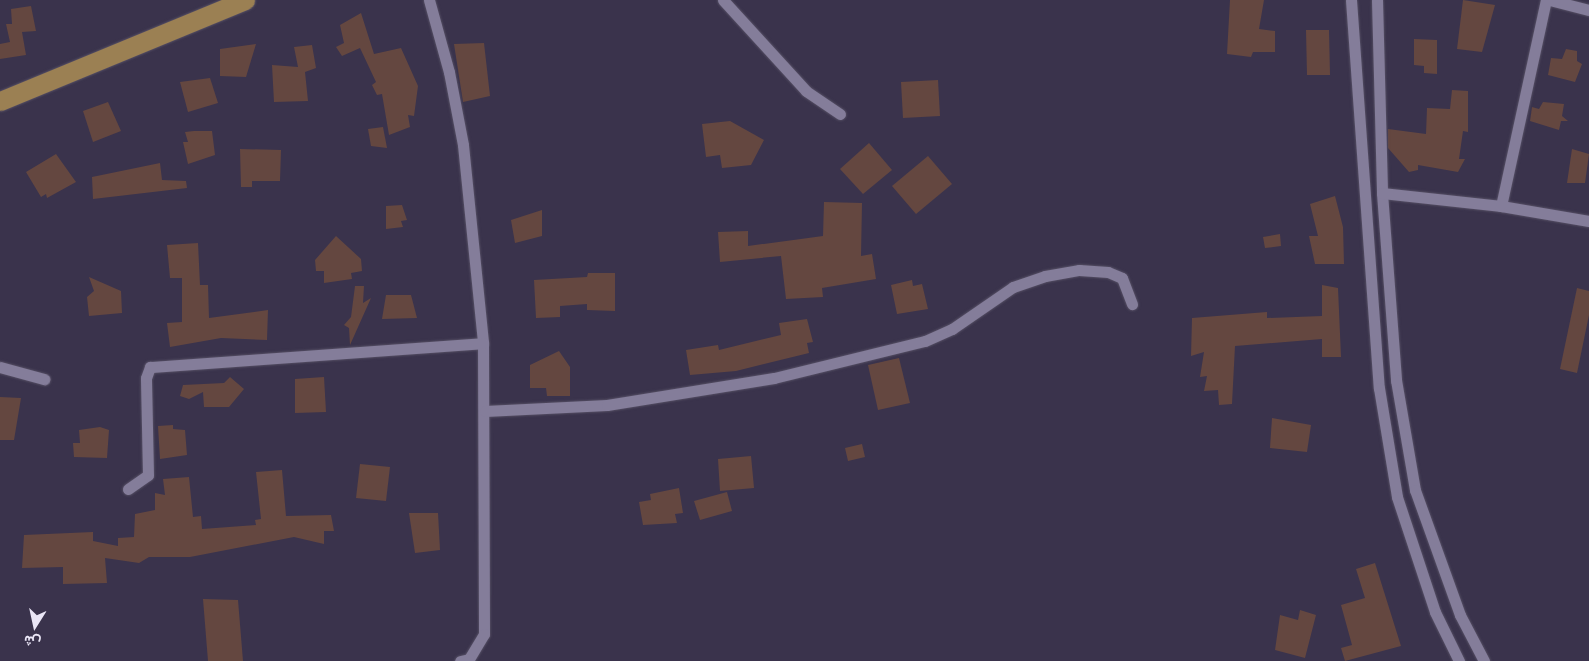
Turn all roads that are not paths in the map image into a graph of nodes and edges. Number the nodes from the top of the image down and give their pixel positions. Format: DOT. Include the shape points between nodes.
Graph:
graph roads {
  1 [pos="245,0"];
  2 [pos="429,0"];
  3 [pos="723,0"];
  4 [pos="1351,0"];
  5 [pos="1377,0"];
  6 [pos="1546,0"];
  7 [pos="1550,0"];
  8 [pos="1589,10"];
  9 [pos="0,101"];
  10 [pos="840,114"];
  11 [pos="1382,193"];
  12 [pos="1501,206"];
  13 [pos="1589,221"];
  14 [pos="1132,304"];
  15 [pos="483,344"];
  16 [pos="0,367"];
  17 [pos="44,379"];
  18 [pos="485,411"];
  19 [pos="128,489"];
  20 [pos="460,661"];
  21 [pos="1459,661"];
  22 [pos="1484,661"];
  1 -- 9 [label="main road"];
  2 -- 15 [label="street" via="449,72 462,145"];
  3 -- 10 [label="street" via="806,91"];
  4 -- 21 [label="street" via="1379,388 1397,497 1435,612"];
  5 -- 11 [label="street"];
  6 -- 12 [label="street"];
  7 -- 8 [label="street"];
  11 -- 12 [label="street"];
  11 -- 22 [label="street" via="1396,380 1415,490 1460,615"];
  12 -- 13 [label="street"];
  14 -- 18 [label="street" via="1122,278 1108,272 1045,276 1013,287 952,329 925,341 774,378 607,405"];
  15 -- 18 [label="street"];
  15 -- 19 [label="street" via="150,367 146,378 148,475"];
  16 -- 17 [label="street"];
  18 -- 20 [label="street" via="484,634 469,659"];
}
